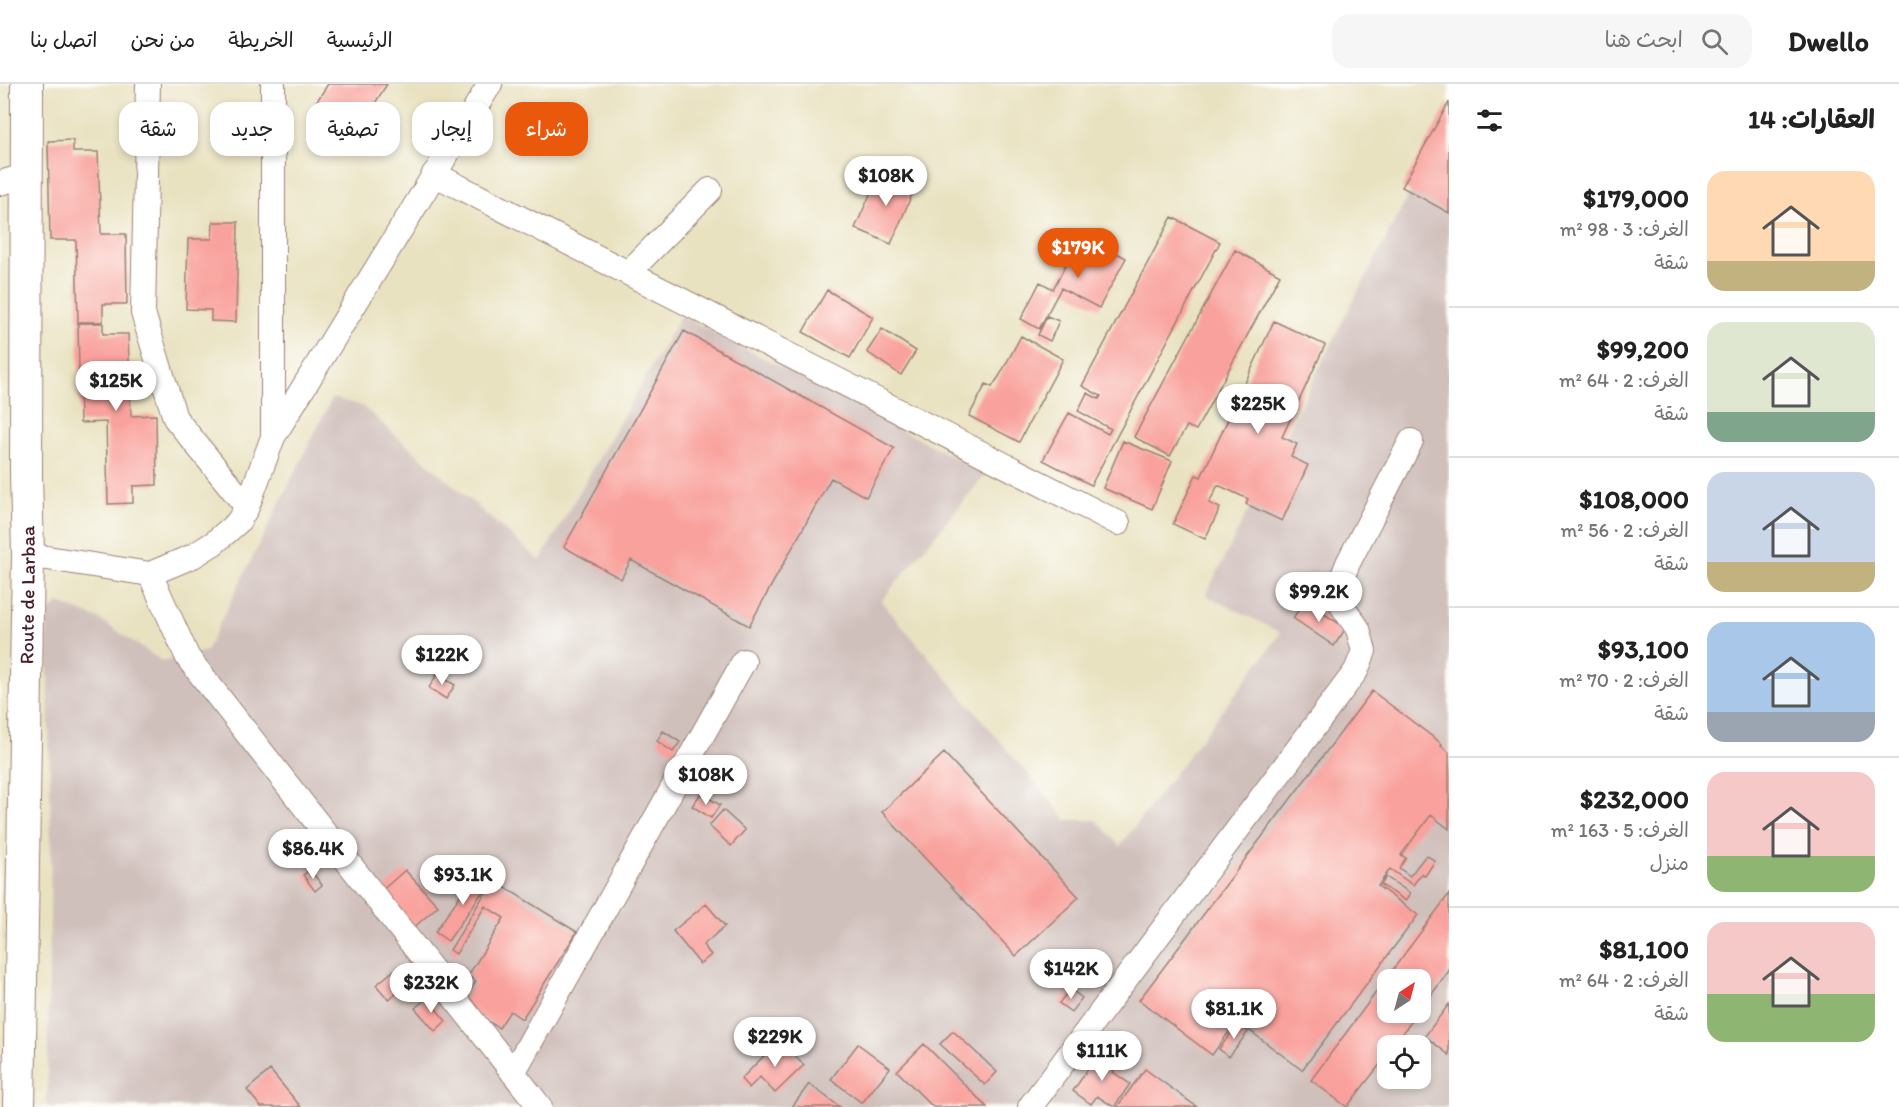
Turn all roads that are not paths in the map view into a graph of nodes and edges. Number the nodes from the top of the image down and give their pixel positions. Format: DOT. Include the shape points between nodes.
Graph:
graph roads {
  1 [pos="27,84"];
  2 [pos="148,84"];
  3 [pos="273,84"];
  4 [pos="489,84"];
  5 [pos="434,174"];
  6 [pos="14,179"];
  7 [pos="710,189"];
  8 [pos="628,273"];
  9 [pos="273,437"];
  10 [pos="1411,441"];
  11 [pos="247,507"];
  12 [pos="1118,523"];
  13 [pos="28,555"];
  14 [pos="150,574"];
  15 [pos="744,661"];
  16 [pos="513,1073"];
  17 [pos="19,1107"];
  18 [pos="540,1107"];
  19 [pos="1030,1107"];
  1 -- 6 [label="main road, Route de Larbaa"];
  2 -- 11 [label="street" via="143,313 175,418"];
  3 -- 9 [label="street"];
  4 -- 5 [label="street"];
  5 -- 8 [label="street"];
  5 -- 9 [label="street"];
  6 -- 13 [label="main road, Route de Larbaa"];
  7 -- 8 [label="street"];
  8 -- 12 [label="street"];
  9 -- 11 [label="street"];
  10 -- 19 [label="street" via="1339,586 1343,607 1358,629 1364,651 1356,671"];
  11 -- 14 [label="street" via="238,522 214,543"];
  13 -- 14 [label="street"];
  13 -- 17 [label="main road, Route de Larbaa"];
  14 -- 16 [label="street" via="188,658"];
  15 -- 16 [label="street"];
  16 -- 18 [label="street"];
}
